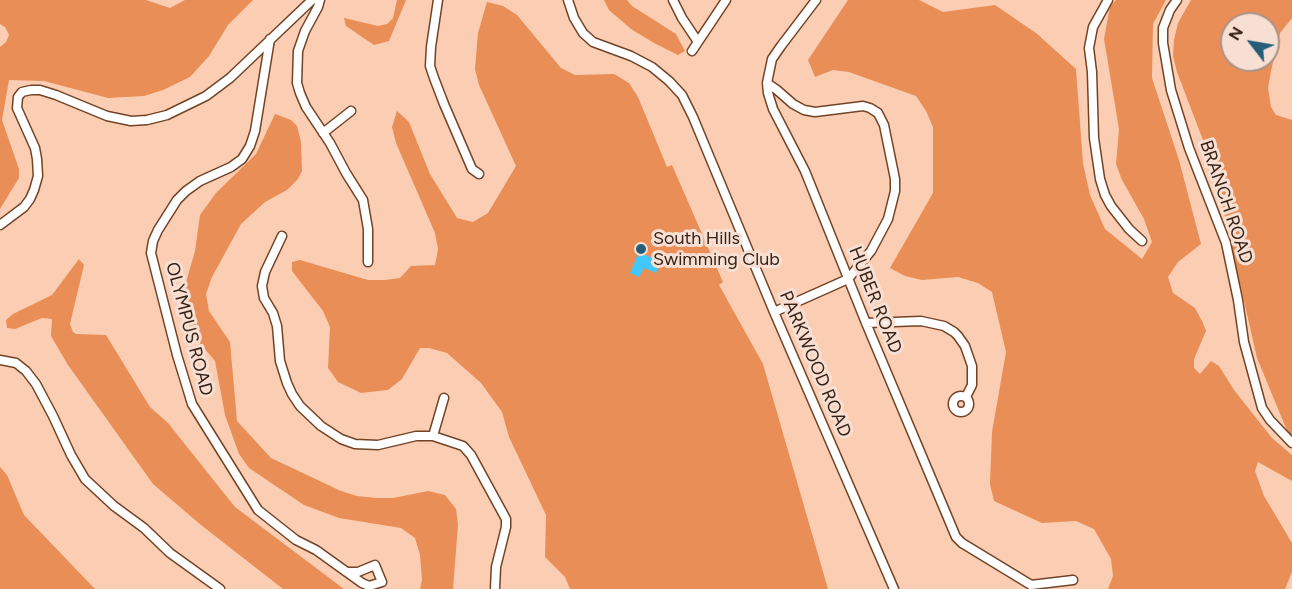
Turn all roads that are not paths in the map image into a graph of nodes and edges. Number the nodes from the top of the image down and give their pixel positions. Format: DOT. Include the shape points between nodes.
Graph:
graph roads {
  1 [pos="312,0"];
  2 [pos="320,0"];
  3 [pos="438,0"];
  4 [pos="568,0"];
  5 [pos="673,0"];
  6 [pos="726,0"];
  7 [pos="816,0"];
  8 [pos="1108,0"];
  9 [pos="1177,0"];
  10 [pos="270,39"];
  11 [pos="698,42"];
  12 [pos="693,51"];
  13 [pos="767,83"];
  14 [pos="351,111"];
  15 [pos="323,133"];
  16 [pos="479,174"];
  17 [pos="0,225"];
  18 [pos="282,236"];
  19 [pos="1142,241"];
  20 [pos="369,262"];
  21 [pos="848,279"];
  22 [pos="774,312"];
  23 [pos="866,324"];
  24 [pos="0,360"];
  25 [pos="444,398"];
  26 [pos="966,398"];
  27 [pos="433,436"];
  28 [pos="1292,443"];
  29 [pos="349,573"];
  30 [pos="1073,580"];
  31 [pos="1032,587"];
  32 [pos="220,589"];
  33 [pos="495,589"];
  34 [pos="894,589"];
  1 -- 10 [label="street"];
  2 -- 15 [label="street" via="298,51 297,82 306,107"];
  3 -- 16 [label="street" via="430,66 472,168"];
  4 -- 22 [label="street, PARKWOOD ROAD" via="574,18 593,42 652,67 682,95"];
  5 -- 11 [label="street"];
  6 -- 11 [label="street"];
  7 -- 13 [label="street" via="772,59"];
  8 -- 19 [label="street" via="1093,27 1089,48 1094,138 1105,195 1128,229"];
  9 -- 28 [label="street, BRANCH ROAD" via="1163,28 1171,90 1226,243 1244,342 1262,408"];
  10 -- 17 [label="street" via="206,96 147,120 108,116 40,90 22,92 17,108 35,148 38,176 24,207"];
  10 -- 29 [label="street, OLYMPUS ROAD" via="250,146 242,159 200,181 177,200 158,230 152,254 192,404 258,510"];
  11 -- 12 [label="street"];
  13 -- 21 [label="street, HUBER ROAD" via="773,109 805,171"];
  13 -- 21 [label="street" via="804,110 862,105 878,113 884,125 895,191 888,219 871,251"];
  14 -- 15 [label="street"];
  15 -- 20 [label="street" via="363,200"];
  18 -- 27 [label="street" via="262,286 277,326 286,383 300,406 321,426 355,444 378,445"];
  21 -- 22 [label="street"];
  21 -- 23 [label="street, HUBER ROAD"];
  22 -- 34 [label="street, PARKWOOD ROAD"];
  23 -- 26 [label="street" via="921,321 954,332 965,346 972,366 972,385"];
  23 -- 31 [label="street, HUBER ROAD" via="956,537"];
  24 -- 32 [label="street" via="16,363 31,377 85,479 170,553"];
  25 -- 27 [label="street"];
  27 -- 33 [label="street" via="463,446 471,455 506,519"];
  30 -- 31 [label="street"];
}
